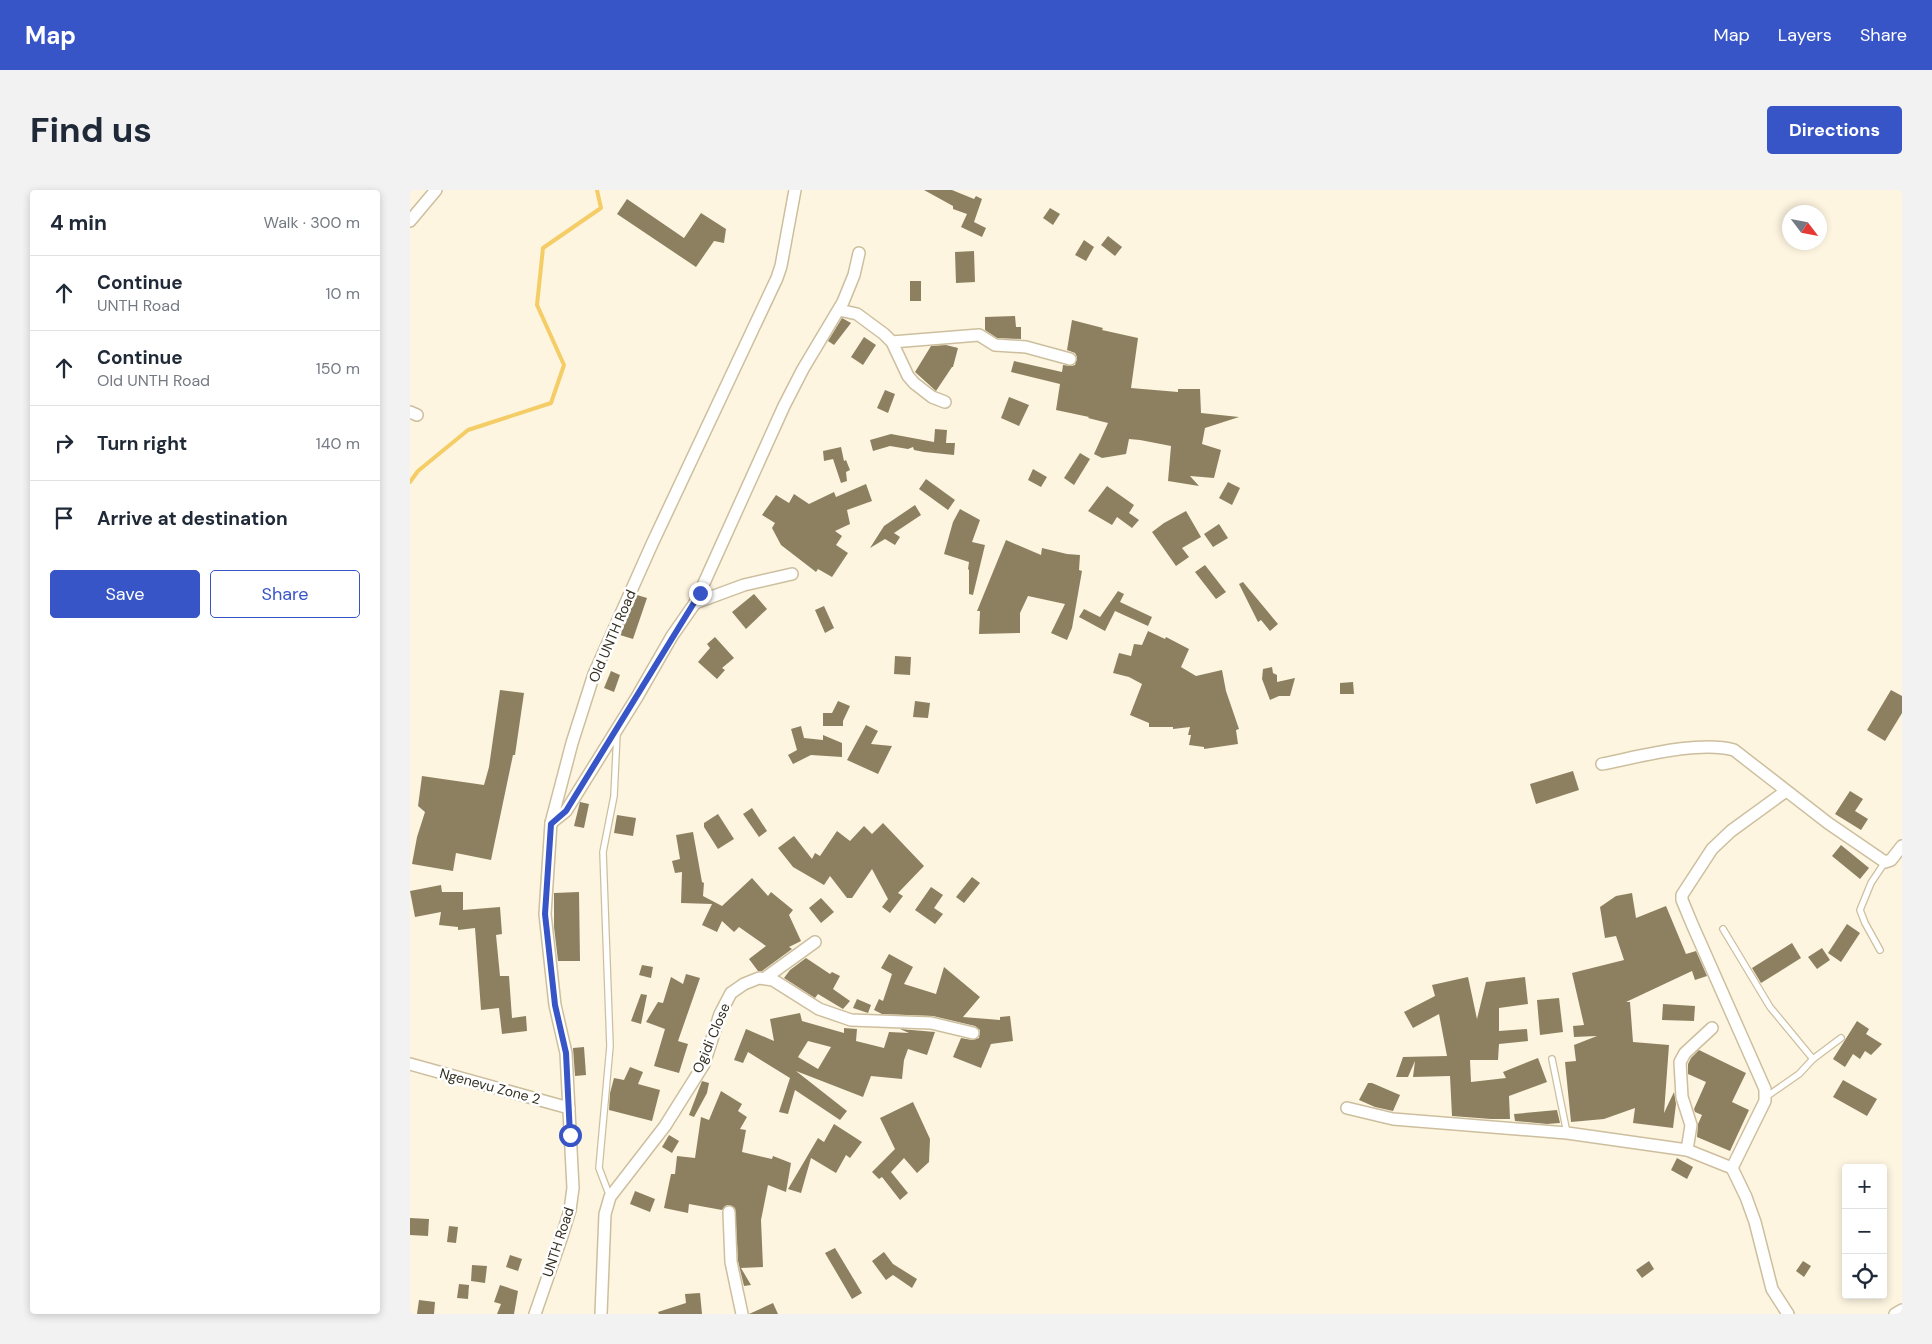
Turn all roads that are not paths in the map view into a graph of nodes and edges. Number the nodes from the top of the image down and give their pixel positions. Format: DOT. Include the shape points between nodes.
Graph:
graph roads {
  1 [pos="436,190"];
  2 [pos="795,190"];
  3 [pos="410,221"];
  4 [pos="859,253"];
  5 [pos="839,310"];
  6 [pos="892,342"];
  7 [pos="1070,359"];
  8 [pos="945,402"];
  9 [pos="792,574"];
  10 [pos="695,603"];
  11 [pos="618,726"];
  12 [pos="1602,764"];
  13 [pos="1786,791"];
  14 [pos="551,824"];
  15 [pos="1902,846"];
  16 [pos="1885,862"];
  17 [pos="1723,930"];
  18 [pos="815,942"];
  19 [pos="1880,950"];
  20 [pos="765,978"];
  21 [pos="1712,1028"];
  22 [pos="973,1033"];
  23 [pos="1841,1038"];
  24 [pos="1552,1059"];
  25 [pos="1813,1059"];
  26 [pos="410,1064"];
  27 [pos="1766,1096"];
  28 [pos="569,1108"];
  29 [pos="1347,1108"];
  30 [pos="1567,1133"];
  31 [pos="1687,1150"];
  32 [pos="1732,1168"];
  33 [pos="610,1197"];
  34 [pos="728,1212"];
  35 [pos="1902,1310"];
  36 [pos="535,1314"];
  37 [pos="601,1314"];
  38 [pos="742,1314"];
  39 [pos="1788,1314"];
  40 [pos="1895,1314"];
  1 -- 3 [label="street"];
  2 -- 14 [label="street, Old UNTH Road" via="777,278 594,674"];
  4 -- 5 [label="street" via="854,275"];
  5 -- 6 [label="street" via="858,314"];
  5 -- 10 [label="street" via="784,406"];
  6 -- 7 [label="street" via="979,335 995,345 1026,347"];
  6 -- 8 [label="street" via="914,384"];
  9 -- 10 [label="street"];
  10 -- 11 [label="street"];
  11 -- 14 [label="street" via="566,811"];
  11 -- 33 [label="lane" via="614,796 603,852 610,1046 599,1168"];
  12 -- 13 [label="street" via="1703,746 1723,746 1734,750"];
  13 -- 16 [label="street"];
  13 -- 27 [label="street" via="1712,849 1682,895"];
  14 -- 28 [label="street, Old UNTH Road" via="545,914 555,1005 566,1053"];
  15 -- 16 [label="street" via="1891,860"];
  16 -- 19 [label="lane" via="1871,883 1860,910"];
  17 -- 25 [label="lane" via="1770,1007"];
  18 -- 20 [label="street, Ogidi Close"];
  20 -- 22 [label="street" via="819,1009 851,1020 931,1023"];
  20 -- 33 [label="street, Ogidi Close" via="744,984 731,993 720,1014 704,1064 665,1126"];
  21 -- 31 [label="street" via="1685,1053 1680,1062 1682,1097 1691,1125"];
  23 -- 25 [label="lane"];
  24 -- 30 [label="lane"];
  25 -- 27 [label="lane" via="1799,1074"];
  26 -- 28 [label="street, Ngenevu Zone 2"];
  27 -- 32 [label="street"];
  28 -- 36 [label="street, UNTH Road" via="573,1188 570,1210"];
  29 -- 30 [label="street" via="1393,1119"];
  30 -- 31 [label="street"];
  31 -- 32 [label="street"];
  32 -- 39 [label="street" via="1755,1222 1772,1289"];
  33 -- 37 [label="street, Ogidi Close" via="605,1214"];
  34 -- 38 [label="street" via="731,1262"];
  35 -- 40 [label="street"];
}
